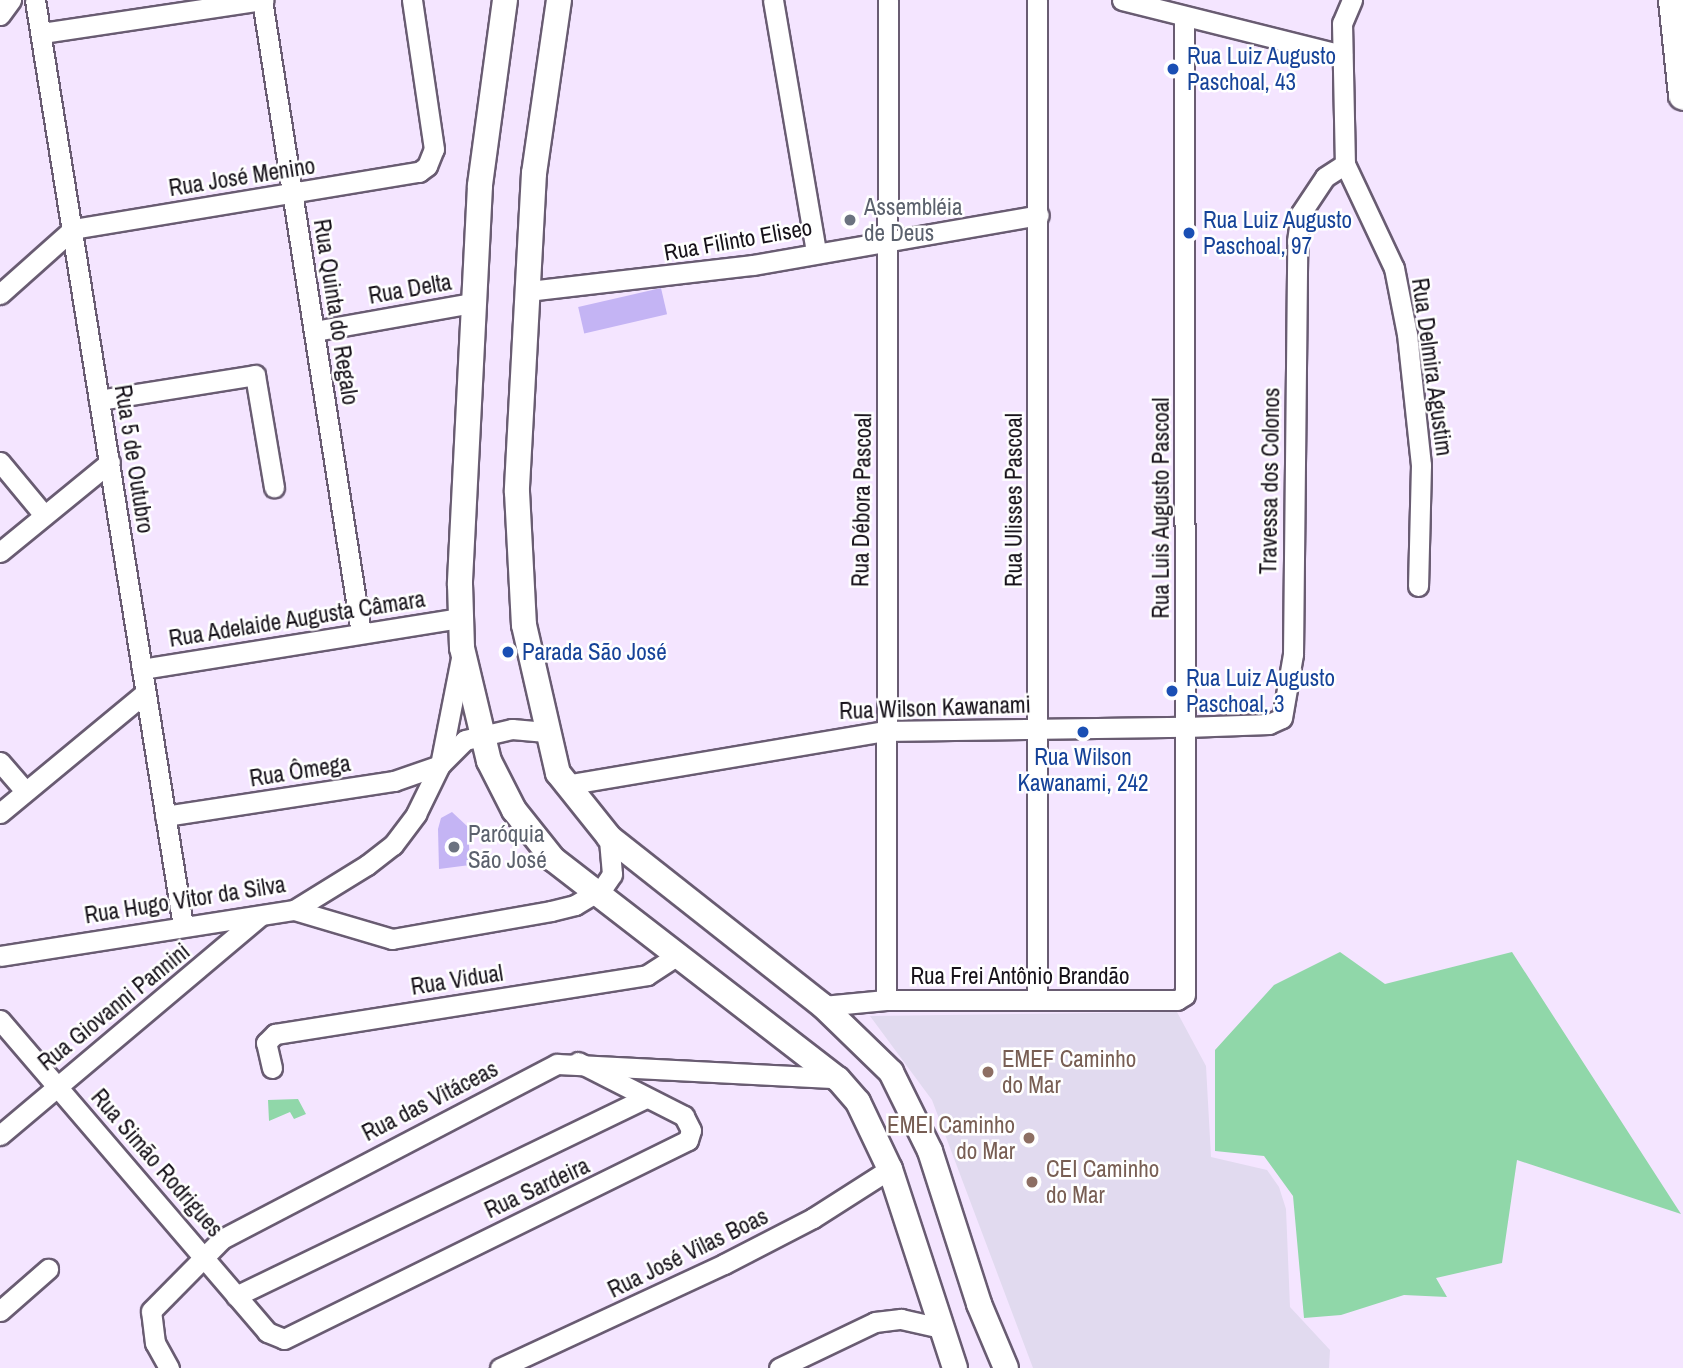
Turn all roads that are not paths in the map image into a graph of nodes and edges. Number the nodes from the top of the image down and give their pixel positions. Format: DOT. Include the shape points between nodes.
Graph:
graph roads {
  1 [pos="12,0"];
  2 [pos="35,0"];
  3 [pos="263,0"];
  4 [pos="412,0"];
  5 [pos="505,0"];
  6 [pos="559,0"];
  7 [pos="773,0"];
  8 [pos="888,0"];
  9 [pos="1037,0"];
  10 [pos="1122,0"];
  11 [pos="1333,0"];
  12 [pos="1352,0"];
  13 [pos="1673,0"];
  14 [pos="0,15"];
  15 [pos="1184,17"];
  16 [pos="1342,23"];
  17 [pos="42,33"];
  18 [pos="1342,55"];
  19 [pos="1683,95"];
  20 [pos="1345,164"];
  21 [pos="293,194"];
  22 [pos="1039,215"];
  23 [pos="73,229"];
  24 [pos="890,239"];
  25 [pos="816,252"];
  26 [pos="528,291"];
  27 [pos="0,294"];
  28 [pos="471,303"];
  29 [pos="315,331"];
  30 [pos="99,400"];
  31 [pos="0,462"];
  32 [pos="110,462"];
  33 [pos="274,487"];
  34 [pos="44,514"];
  35 [pos="0,552"];
  36 [pos="1418,586"];
  37 [pos="459,618"];
  38 [pos="361,632"];
  39 [pos="462,648"];
  40 [pos="142,669"];
  41 [pos="144,694"];
  42 [pos="1186,727"];
  43 [pos="1038,729"];
  44 [pos="883,731"];
  45 [pos="546,732"];
  46 [pos="481,735"];
  47 [pos="0,762"];
  48 [pos="440,765"];
  49 [pos="565,785"];
  50 [pos="24,790"];
  51 [pos="0,813"];
  52 [pos="165,816"];
  53 [pos="610,837"];
  54 [pos="597,895"];
  55 [pos="293,910"];
  56 [pos="259,917"];
  57 [pos="183,926"];
  58 [pos="678,955"];
  59 [pos="0,956"];
  60 [pos="1182,999"];
  61 [pos="886,1000"];
  62 [pos="1037,1000"];
  63 [pos="858,1003"];
  64 [pos="823,1006"];
  65 [pos="0,1020"];
  66 [pos="852,1032"];
  67 [pos="578,1062"];
  68 [pos="272,1068"];
  69 [pos="838,1079"];
  70 [pos="57,1084"];
  71 [pos="646,1098"];
  72 [pos="0,1135"];
  73 [pos="890,1169"];
  74 [pos="205,1256"];
  75 [pos="48,1269"];
  76 [pos="236,1296"];
  77 [pos="0,1311"];
  78 [pos="941,1328"];
  79 [pos="275,1338"];
  80 [pos="169,1368"];
  81 [pos="500,1368"];
  82 [pos="779,1368"];
  83 [pos="955,1368"];
  84 [pos="1006,1368"];
  1 -- 14 [label="street"];
  2 -- 17 [label="street, Rua 5 de Outubro"];
  3 -- 17 [label="street"];
  3 -- 21 [label="street, Rua Quinta do Regalo"];
  4 -- 21 [label="street, Rua José Menino" via="434,149 419,172"];
  5 -- 28 [label="main road" via="480,186"];
  6 -- 26 [label="main road" via="534,173"];
  7 -- 25 [label="street"];
  8 -- 24 [label="street, Rua Débora Pascoal"];
  9 -- 22 [label="street, Rua Ulisses Pascoal"];
  10 -- 15 [label="street"];
  11 -- 16 [label="street"];
  12 -- 16 [label="street, Rua Delmira Agustim"];
  13 -- 19 [label="highway"];
  15 -- 18 [label="street"];
  15 -- 42 [label="street, Rua Luis Augusto Pascoal"];
  16 -- 18 [label="street, Rua Delmira Agustim"];
  17 -- 23 [label="street, Rua 5 de Outubro"];
  18 -- 20 [label="street, Rua Delmira Agustim"];
  20 -- 36 [label="street, Rua Delmira Agustim" via="1394,268 1407,334 1421,465"];
  20 -- 42 [label="street, Travessa dos Colonos" via="1325,177 1301,213 1297,241 1293,654 1286,712 1269,724"];
  21 -- 23 [label="street, Rua José Menino"];
  21 -- 29 [label="street, Rua Quinta do Regalo"];
  22 -- 24 [label="street, Rua Filinto Eliseo"];
  22 -- 43 [label="street, Rua Ulisses Pascoal"];
  23 -- 27 [label="street"];
  23 -- 30 [label="street, Rua 5 de Outubro"];
  24 -- 25 [label="street, Rua Filinto Eliseo"];
  24 -- 44 [label="street, Rua Débora Pascoal"];
  25 -- 26 [label="street, Rua Filinto Eliseo" via="674,277"];
  26 -- 45 [label="main road" via="517,492 524,625"];
  28 -- 29 [label="street, Rua Delta"];
  28 -- 37 [label="main road"];
  29 -- 38 [label="street, Rua Quinta do Regalo"];
  30 -- 32 [label="street, Rua 5 de Outubro"];
  30 -- 33 [label="street" via="256,375"];
  31 -- 34 [label="street"];
  32 -- 34 [label="street"];
  32 -- 40 [label="street, Rua 5 de Outubro"];
  34 -- 35 [label="street"];
  37 -- 38 [label="street, Rua Adelaide Augusta Câmara"];
  37 -- 39 [label="main road"];
  38 -- 40 [label="street, Rua Adelaide Augusta Câmara"];
  39 -- 46 [label="main road"];
  39 -- 48 [label="street, Rua Hugo Vitor da Silva"];
  40 -- 41 [label="street, Rua 5 de Outubro"];
  41 -- 50 [label="street"];
  41 -- 52 [label="street, Rua 5 de Outubro"];
  42 -- 43 [label="street, Rua Wilson Kawanami"];
  42 -- 60 [label="street, Rua Luis Augusto Pascoal" via="1186,989"];
  43 -- 44 [label="street, Rua Wilson Kawanami"];
  43 -- 62 [label="street, Rua Ulisses Pascoal"];
  44 -- 49 [label="street, Rua Wilson Kawanami"];
  44 -- 61 [label="street, Rua Débora Pascoal"];
  45 -- 46 [label="street, Rua Hugo Vitor da Silva" via="512,729"];
  45 -- 49 [label="main road"];
  46 -- 48 [label="street, Rua Hugo Vitor da Silva" via="460,742"];
  46 -- 54 [label="main road" via="514,810 553,859"];
  47 -- 50 [label="street"];
  48 -- 52 [label="street, Rua Ômega" via="394,781"];
  48 -- 55 [label="street, Rua Hugo Vitor da Silva" via="416,814 393,845"];
  49 -- 53 [label="main road"];
  50 -- 51 [label="street"];
  52 -- 57 [label="street, Rua 5 de Outubro"];
  53 -- 54 [label="street" via="612,874"];
  53 -- 64 [label="main road"];
  54 -- 55 [label="street" via="551,911 392,939"];
  54 -- 58 [label="main road"];
  55 -- 56 [label="street, Rua Hugo Vitor da Silva"];
  56 -- 57 [label="street, Rua Hugo Vitor da Silva"];
  56 -- 70 [label="street, Rua Giovanni Pannini"];
  57 -- 59 [label="street, Rua Hugo Vitor da Silva"];
  58 -- 68 [label="street, Rua Vidual" via="647,975 275,1034 266,1043"];
  58 -- 69 [label="main road"];
  60 -- 62 [label="street, Rua Frei Antônio Brandão"];
  61 -- 62 [label="street, Rua Frei Antônio Brandão"];
  61 -- 63 [label="street, Rua Frei Antônio Brandão"];
  63 -- 64 [label="street, Rua Frei Antônio Brandão"];
  63 -- 66 [label="street"];
  64 -- 66 [label="main road"];
  65 -- 70 [label="street, Rua Simão Rodrigues"];
  66 -- 84 [label="main road" via="891,1072 913,1108"];
  67 -- 69 [label="street, Rua das Vitáceas"];
  67 -- 71 [label="street, Rua Sardeira"];
  67 -- 74 [label="street, Rua das Vitáceas" via="557,1064 296,1196 222,1239"];
  69 -- 73 [label="main road" via="871,1122"];
  70 -- 72 [label="street, Rua Giovanni Pannini"];
  70 -- 74 [label="street, Rua Simão Rodrigues"];
  71 -- 76 [label="street"];
  71 -- 79 [label="street, Rua Sardeira" via="688,1120 688,1140 302,1334"];
  73 -- 78 [label="main road"];
  73 -- 81 [label="street, Rua José Vilas Boas" via="813,1218 735,1259"];
  74 -- 76 [label="street, Rua Simão Rodrigues"];
  74 -- 80 [label="street, Rua das Vitáceas" via="151,1311 157,1350"];
  75 -- 77 [label="street"];
  76 -- 79 [label="street, Rua Simão Rodrigues"];
  78 -- 82 [label="street" via="901,1319 875,1322"];
  78 -- 83 [label="main road"];
}
